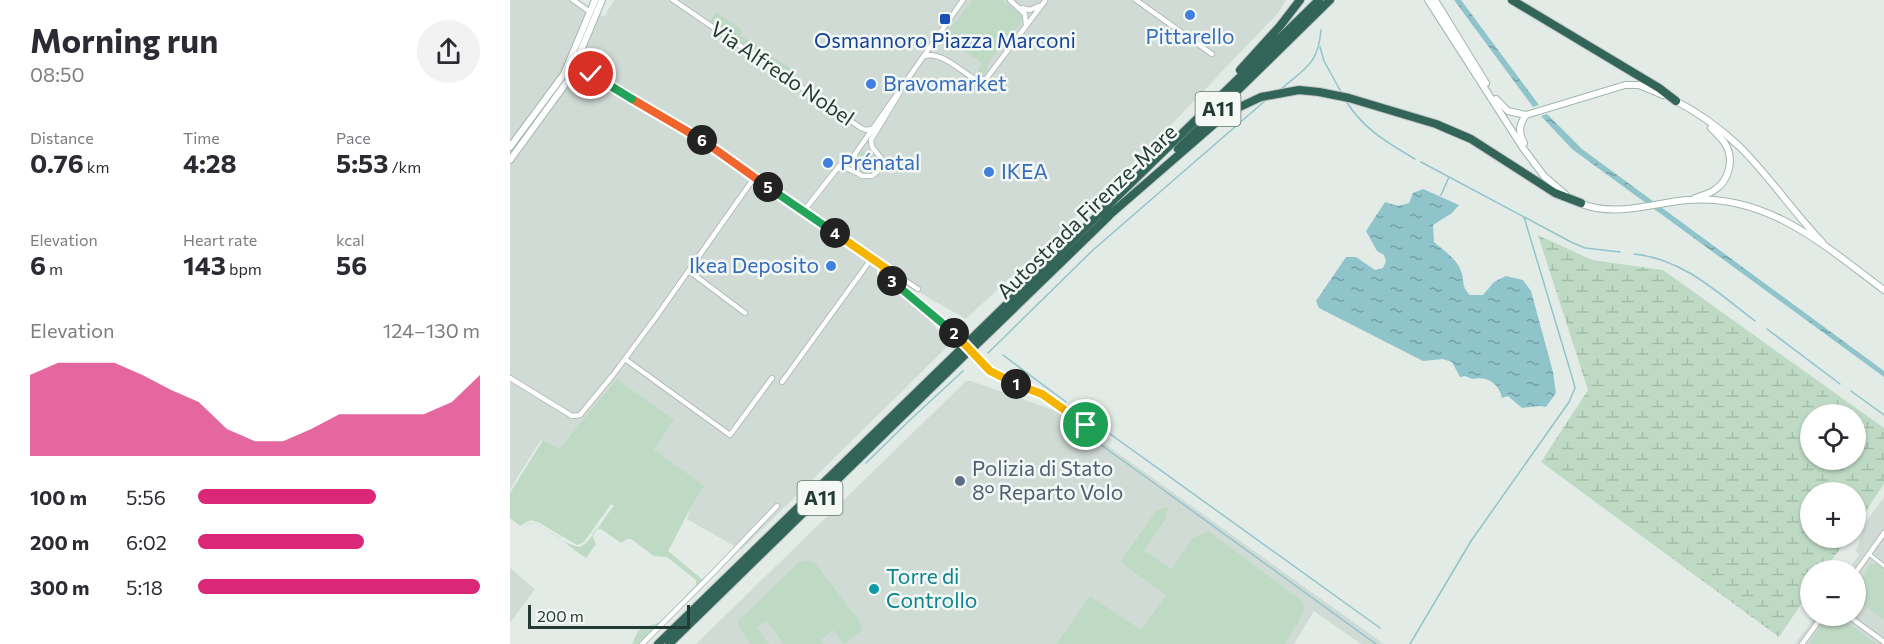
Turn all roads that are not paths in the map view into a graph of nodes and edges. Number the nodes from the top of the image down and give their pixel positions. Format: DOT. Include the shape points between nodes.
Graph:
graph roads {
  1 [pos="573,0"];
  2 [pos="595,0"];
  3 [pos="602,0"];
  4 [pos="673,0"];
  5 [pos="963,0"];
  6 [pos="1010,0"];
  7 [pos="1045,0"];
  8 [pos="1136,0"];
  9 [pos="1300,0"];
  10 [pos="1319,0"];
  11 [pos="1330,0"];
  12 [pos="1428,0"];
  13 [pos="1434,0"];
  14 [pos="1512,0"];
  15 [pos="1017,5"];
  16 [pos="590,12"];
  17 [pos="1025,27"];
  18 [pos="936,39"];
  19 [pos="1212,54"];
  20 [pos="580,55"];
  21 [pos="925,56"];
  22 [pos="940,57"];
  23 [pos="572,64"];
  24 [pos="900,92"];
  25 [pos="1676,101"];
  26 [pos="1526,115"];
  27 [pos="1199,117"];
  28 [pos="1702,118"];
  29 [pos="530,121"];
  30 [pos="536,125"];
  31 [pos="873,127"];
  32 [pos="861,128"];
  33 [pos="863,143"];
  34 [pos="510,147"];
  35 [pos="874,150"];
  36 [pos="516,152"];
  37 [pos="858,152"];
  38 [pos="510,160"];
  39 [pos="1534,162"];
  40 [pos="837,169"];
  41 [pos="860,175"];
  42 [pos="754,178"];
  43 [pos="1689,200"];
  44 [pos="1581,203"];
  45 [pos="803,212"];
  46 [pos="1107,218"];
  47 [pos="1831,251"];
  48 [pos="872,258"];
  49 [pos="887,269"];
  50 [pos="689,271"];
  51 [pos="918,289"];
  52 [pos="1884,290"];
  53 [pos="746,313"];
  54 [pos="969,347"];
  55 [pos="625,359"];
  56 [pos="510,378"];
  57 [pos="772,378"];
  58 [pos="782,382"];
  59 [pos="1086,425"];
  60 [pos="777,506"];
  61 [pos="1884,533"];
  62 [pos="1869,554"];
  63 [pos="1865,560"];
  64 [pos="1884,566"];
  65 [pos="1815,626"];
  66 [pos="1862,626"];
  67 [pos="1883,641"];
  68 [pos="642,644"];
  69 [pos="658,644"];
  70 [pos="669,644"];
  71 [pos="1802,644"];
  1 -- 16 [label="street"];
  2 -- 16 [label="main road"];
  3 -- 20 [label="main road"];
  4 -- 32 [label="street, Via Alfredo Nobel"];
  5 -- 18 [label="street"];
  6 -- 15 [label="street"];
  7 -- 15 [label="street" via="1034,9"];
  7 -- 17 [label="street"];
  8 -- 19 [label="street"];
  9 -- 27 [label="highway"];
  10 -- 27 [label="highway, Autostrada Firenze-Mare / A11"];
  11 -- 46 [label="highway, Autostrada Firenze-Mare / A11"];
  12 -- 39 [label="main road"];
  13 -- 26 [label="main road" via="1500,104"];
  14 -- 25 [label="highway"];
  15 -- 17 [label="street" via="1027,16"];
  16 -- 23 [label="main road"];
  17 -- 22 [label="street" via="986,79 973,78"];
  18 -- 21 [label="street"];
  18 -- 22 [label="street" via="934,50"];
  20 -- 23 [label="main road"];
  20 -- 42 [label="street" via="585,69 594,77 706,143"];
  21 -- 22 [label="street"];
  21 -- 24 [label="street"];
  23 -- 29 [label="main road"];
  23 -- 30 [label="main road" via="562,91"];
  24 -- 31 [label="street"];
  24 -- 35 [label="street" via="873,135"];
  25 -- 26 [label="main road" via="1633,85"];
  25 -- 28 [label="main road"];
  26 -- 39 [label="main road" via="1520,132"];
  27 -- 54 [label="highway, Autostrada Firenze-Mare / A11"];
  28 -- 43 [label="main road" via="1724,142 1729,171 1716,189"];
  28 -- 47 [label="main road" via="1741,149"];
  29 -- 30 [label="street"];
  29 -- 34 [label="main road"];
  30 -- 36 [label="main road"];
  31 -- 32 [label="street, Via Alfredo Nobel"];
  31 -- 33 [label="street"];
  32 -- 33 [label="street, Via Alfredo Nobel"];
  33 -- 37 [label="street"];
  34 -- 36 [label="street"];
  35 -- 37 [label="street"];
  35 -- 41 [label="street" via="881,158 880,169 872,176"];
  36 -- 38 [label="main road"];
  37 -- 40 [label="street"];
  37 -- 41 [label="street" via="853,165"];
  39 -- 44 [label="main road" via="1552,184"];
  40 -- 41 [label="street" via="846,168"];
  40 -- 45 [label="street"];
  42 -- 45 [label="street"];
  42 -- 50 [label="street"];
  43 -- 44 [label="main road" via="1611,210"];
  43 -- 47 [label="main road" via="1735,202 1763,210"];
  44 -- 46 [label="highway" via="1555,193 1471,140 1436,124 1349,98 1299,90 1261,97 1218,120"];
  45 -- 48 [label="street"];
  46 -- 54 [label="highway, Autostrada Firenze-Mare / A11"];
  47 -- 52 [label="main road"];
  48 -- 49 [label="street"];
  48 -- 58 [label="street"];
  49 -- 51 [label="street"];
  49 -- 59 [label="street, bridge" via="883,273 888,278 939,319 990,371 1042,394"];
  50 -- 53 [label="street"];
  50 -- 55 [label="street"];
  54 -- 69 [label="highway, Autostrada Firenze-Mare / A11"];
  54 -- 70 [label="highway, Autostrada Firenze-Mare / A11"];
  55 -- 56 [label="street" via="580,415 575,416"];
  55 -- 57 [label="street" via="730,435"];
  60 -- 68 [label="street"];
  61 -- 62 [label="street"];
  62 -- 63 [label="street"];
  62 -- 64 [label="street"];
  65 -- 71 [label="street"];
  66 -- 67 [label="street"];
}
